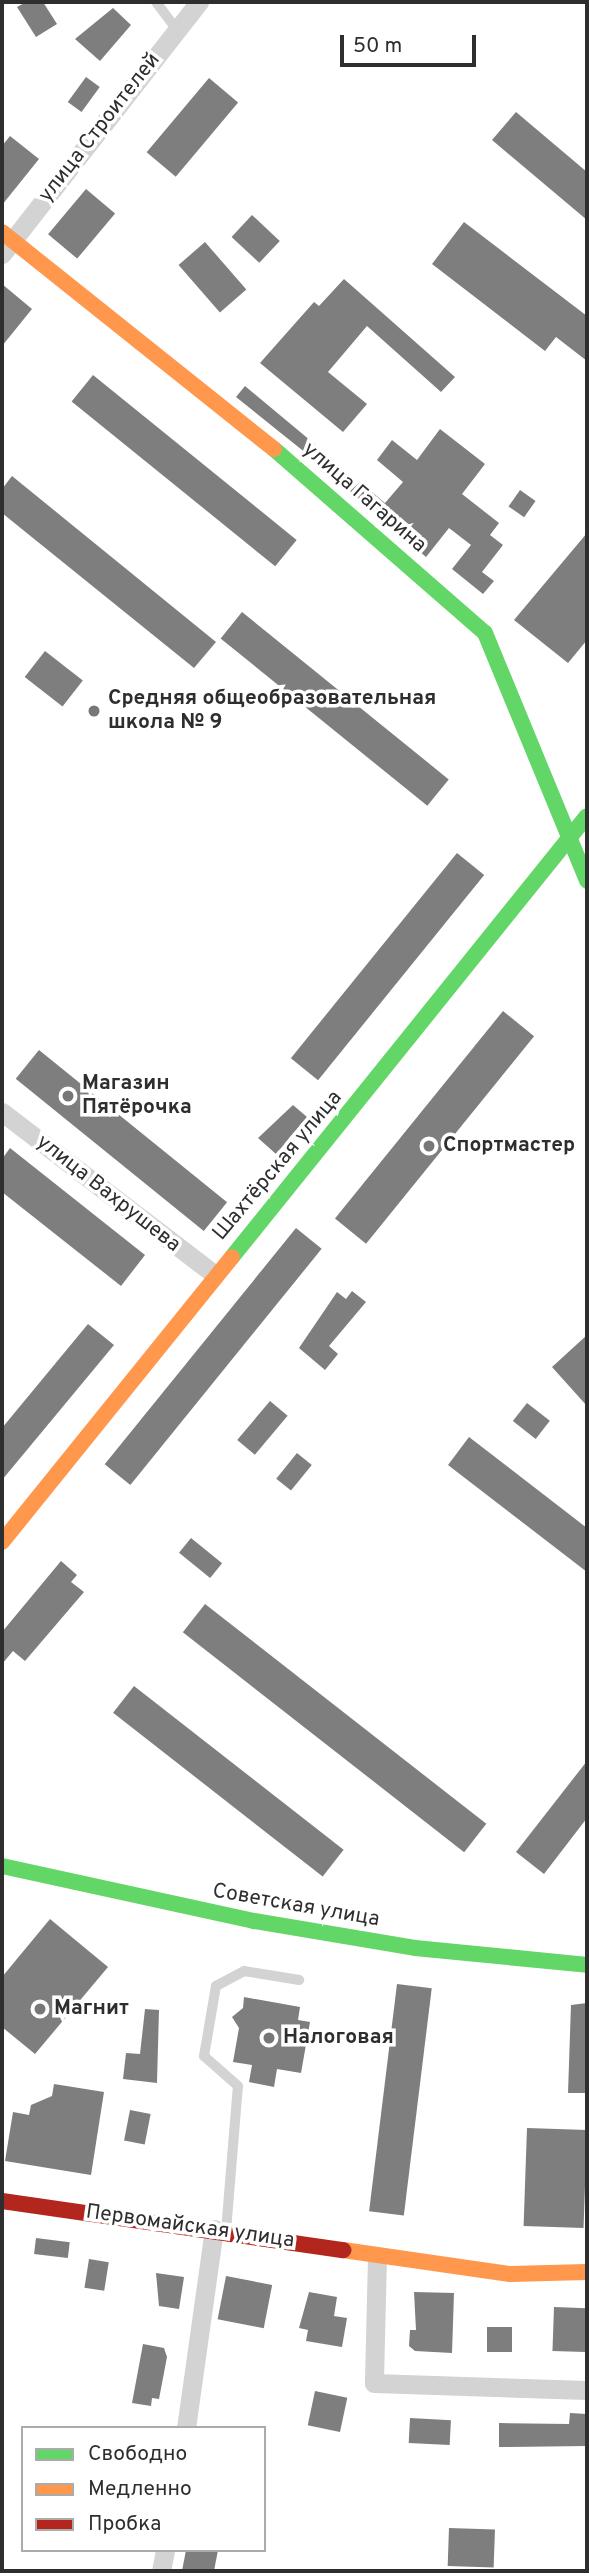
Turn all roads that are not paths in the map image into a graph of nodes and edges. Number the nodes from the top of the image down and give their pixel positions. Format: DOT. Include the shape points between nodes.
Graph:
graph roads {
  1 [pos="156,2"];
  2 [pos="199,2"];
  3 [pos="177,30"];
  4 [pos="5,242"];
  5 [pos="587,816"];
  6 [pos="570,837"];
  7 [pos="587,881"];
  8 [pos="2,1112"];
  9 [pos="215,1275"];
  10 [pos="2,1542"];
  11 [pos="2,1866"];
  12 [pos="587,1965"];
  13 [pos="299,1980"];
  14 [pos="2,2201"];
  15 [pos="220,2230"];
  16 [pos="377,2257"];
  17 [pos="587,2272"];
  18 [pos="587,2390"];
  19 [pos="186,2426"];
  20 [pos="165,2552"];
  21 [pos="161,2571"];
  1 -- 3 [label="lane"];
  2 -- 3 [label="street, улица Строителей"];
  3 -- 4 [label="street, улица Строителей"];
  4 -- 6 [label="street, улица Гагарина" via="306,474 485,633"];
  5 -- 6 [label="street, Шахтёрская улица"];
  6 -- 7 [label="street, улица Гагарина"];
  6 -- 9 [label="street, Шахтёрская улица"];
  8 -- 9 [label="street, улица Вахрушева"];
  9 -- 10 [label="street, Шахтёрская улица"];
  11 -- 12 [label="street, Советская улица" via="281,1926 415,1948"];
  13 -- 15 [label="lane" via="244,1971 216,1986 204,2056 238,2086"];
  14 -- 15 [label="street, Первомайская улица"];
  15 -- 16 [label="street, Первомайская улица"];
  15 -- 19 [label="street"];
  16 -- 17 [label="street, Первомайская улица" via="510,2274"];
  16 -- 18 [label="street" via="374,2383"];
  20 -- 21 [label="street"];
}
